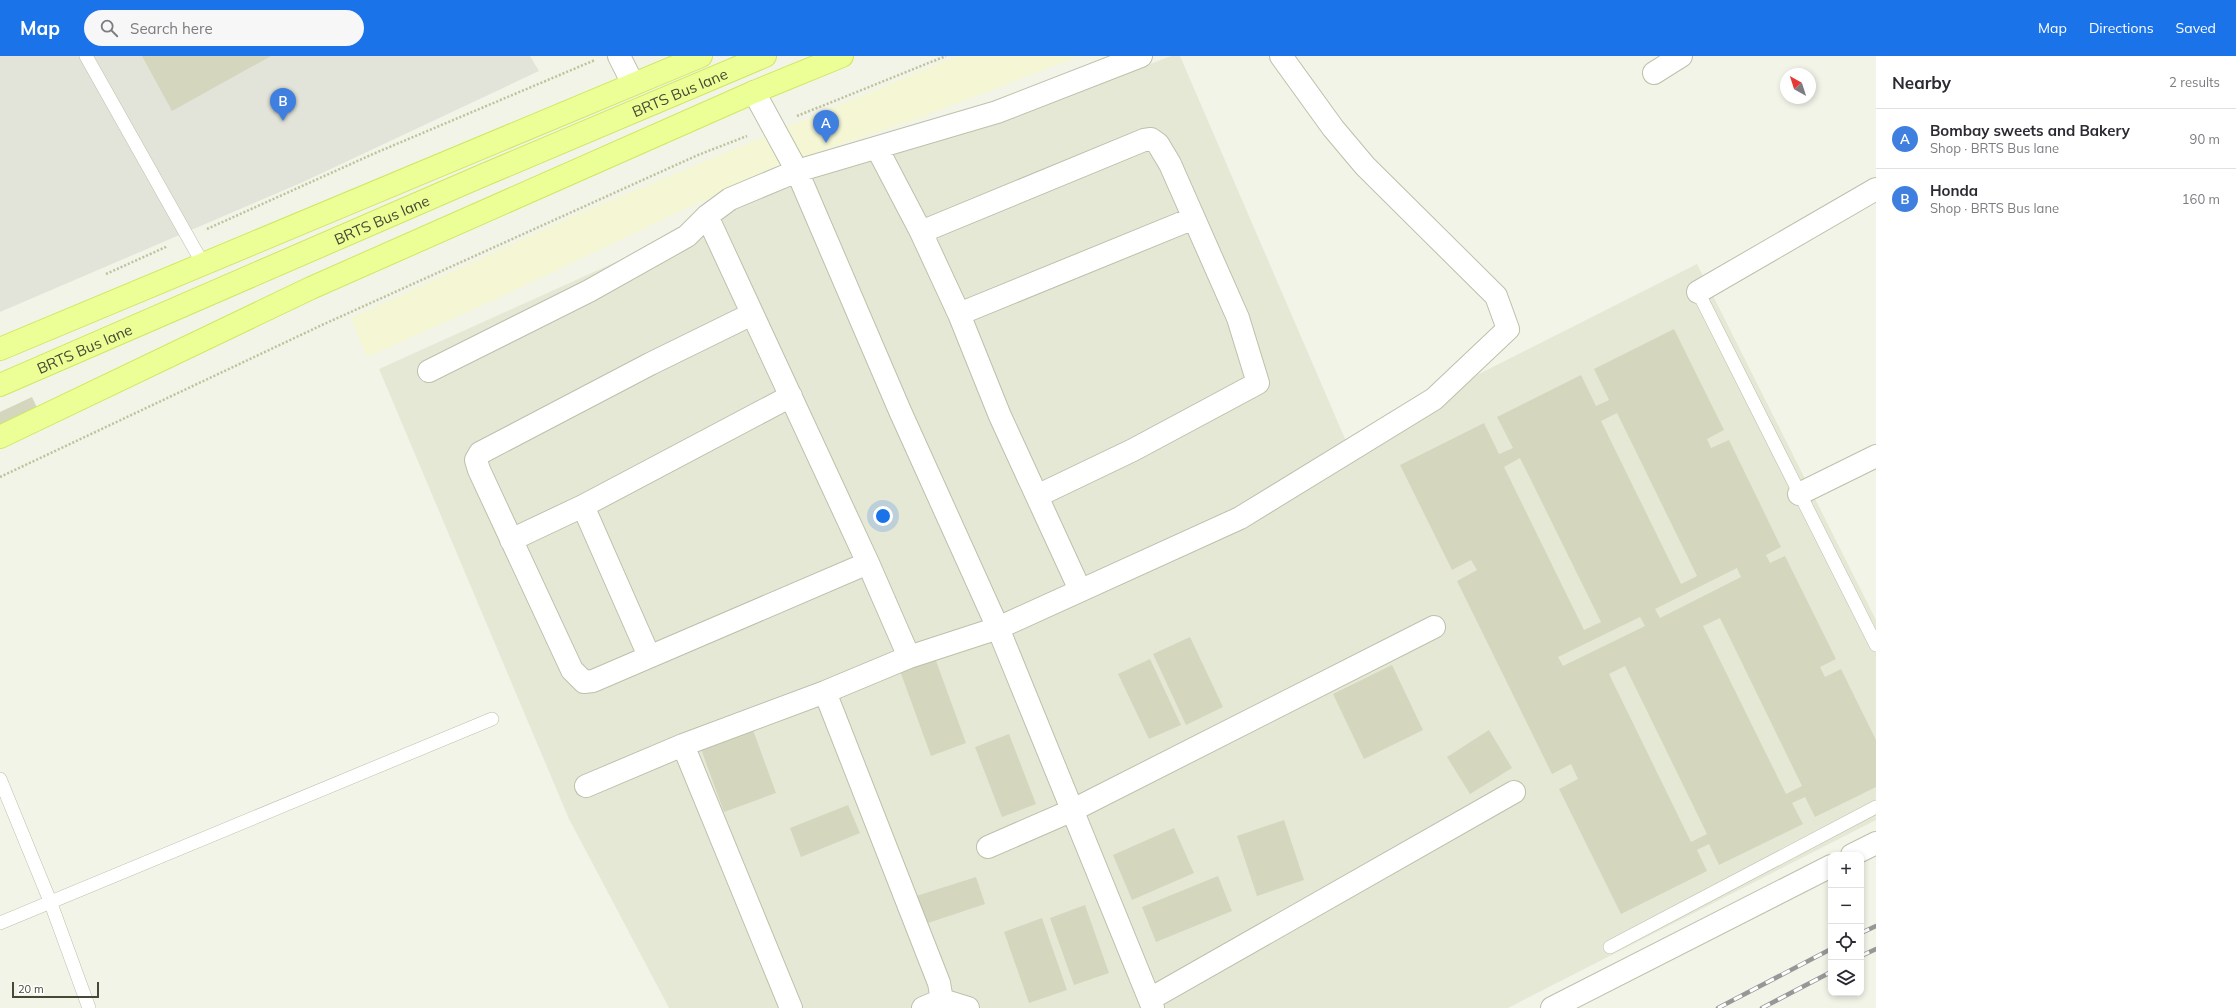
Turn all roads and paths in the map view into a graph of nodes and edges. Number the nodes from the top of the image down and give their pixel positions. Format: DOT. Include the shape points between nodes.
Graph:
graph roads {
  1 [pos="86,56"];
  2 [pos="619,56"];
  3 [pos="701,56"];
  4 [pos="765,56"];
  5 [pos="842,56"];
  6 [pos="946,56"];
  7 [pos="1141,56"];
  8 [pos="1281,56"];
  9 [pos="1681,56"];
  10 [pos="598,59"];
  11 [pos="1654,73"];
  12 [pos="633,84"];
  13 [pos="754,92"];
  14 [pos="772,126"];
  15 [pos="877,148"];
  16 [pos="797,171"];
  17 [pos="1876,189"];
  18 [pos="707,216"];
  19 [pos="1194,218"];
  20 [pos="921,232"];
  21 [pos="188,237"];
  22 [pos="203,264"];
  23 [pos="103,275"];
  24 [pos="1698,292"];
  25 [pos="752,314"];
  26 [pos="959,314"];
  27 [pos="0,349"];
  28 [pos="429,371"];
  29 [pos="0,385"];
  30 [pos="791,396"];
  31 [pos="0,437"];
  32 [pos="1876,456"];
  33 [pos="0,477"];
  34 [pos="1799,494"];
  35 [pos="1036,496"];
  36 [pos="583,506"];
  37 [pos="510,540"];
  38 [pos="868,562"];
  39 [pos="1080,590"];
  40 [pos="1434,627"];
  41 [pos="998,628"];
  42 [pos="1876,644"];
  43 [pos="650,656"];
  44 [pos="909,657"];
  45 [pos="825,692"];
  46 [pos="492,719"];
  47 [pos="683,745"];
  48 [pos="0,779"];
  49 [pos="586,786"];
  50 [pos="1514,792"];
  51 [pos="1876,807"];
  52 [pos="1073,810"];
  53 [pos="1876,843"];
  54 [pos="988,847"];
  55 [pos="1858,852"];
  56 [pos="1828,868"];
  57 [pos="50,901"];
  58 [pos="0,923"];
  59 [pos="1610,947"];
  60 [pos="933,1004"];
  61 [pos="1152,1004"];
  62 [pos="89,1008"];
  63 [pos="791,1008"];
  64 [pos="968,1008"];
  65 [pos="1552,1008"];
  1 -- 21 [label="lane"];
  2 -- 12 [label="street"];
  3 -- 12 [label="main road"];
  4 -- 29 [label="main road, BRTS Bus lane"];
  5 -- 13 [label="main road"];
  6 -- 14 [label="path"];
  7 -- 15 [label="street" via="997,112"];
  8 -- 39 [label="street" via="1333,128 1365,166 1496,296 1508,328 1434,399 1240,518"];
  9 -- 11 [label="street"];
  10 -- 21 [label="path" via="373,154"];
  12 -- 22 [label="main road"];
  13 -- 14 [label="street"];
  13 -- 31 [label="main road" via="311,288"];
  14 -- 16 [label="street"];
  14 -- 33 [label="path" via="698,155 322,325"];
  15 -- 16 [label="street"];
  15 -- 20 [label="street"];
  16 -- 18 [label="street" via="730,199"];
  16 -- 41 [label="street" via="900,411"];
  17 -- 24 [label="street"];
  18 -- 25 [label="street"];
  18 -- 28 [label="street" via="687,236 589,291"];
  19 -- 20 [label="street" via="1170,164 1158,144 1151,139"];
  19 -- 26 [label="street"];
  19 -- 35 [label="street" via="1238,318 1258,383 1133,450"];
  20 -- 26 [label="street"];
  21 -- 22 [label="lane"];
  21 -- 23 [label="path"];
  22 -- 27 [label="main road"];
  24 -- 34 [label="lane"];
  25 -- 30 [label="street"];
  25 -- 37 [label="street" via="480,453 476,460 479,470"];
  26 -- 35 [label="street" via="988,390"];
  30 -- 36 [label="street"];
  30 -- 38 [label="street"];
  32 -- 34 [label="street"];
  34 -- 42 [label="lane"];
  35 -- 39 [label="street"];
  36 -- 37 [label="street"];
  36 -- 43 [label="street"];
  37 -- 43 [label="street" via="577,677 584,682 593,681"];
  38 -- 43 [label="street"];
  38 -- 44 [label="street"];
  39 -- 41 [label="street"];
  40 -- 52 [label="street"];
  41 -- 44 [label="street"];
  41 -- 52 [label="street"];
  44 -- 45 [label="street"];
  45 -- 47 [label="street"];
  45 -- 60 [label="street" via="939,983"];
  46 -- 57 [label="lane"];
  47 -- 49 [label="street"];
  47 -- 63 [label="street"];
  48 -- 57 [label="lane"];
  50 -- 61 [label="street"];
  51 -- 59 [label="lane"];
  52 -- 54 [label="street"];
  52 -- 61 [label="street"];
  53 -- 55 [label="street"];
  56 -- 65 [label="street"];
  57 -- 58 [label="lane"];
  57 -- 62 [label="lane"];
  60 -- 64 [label="street"];
}
